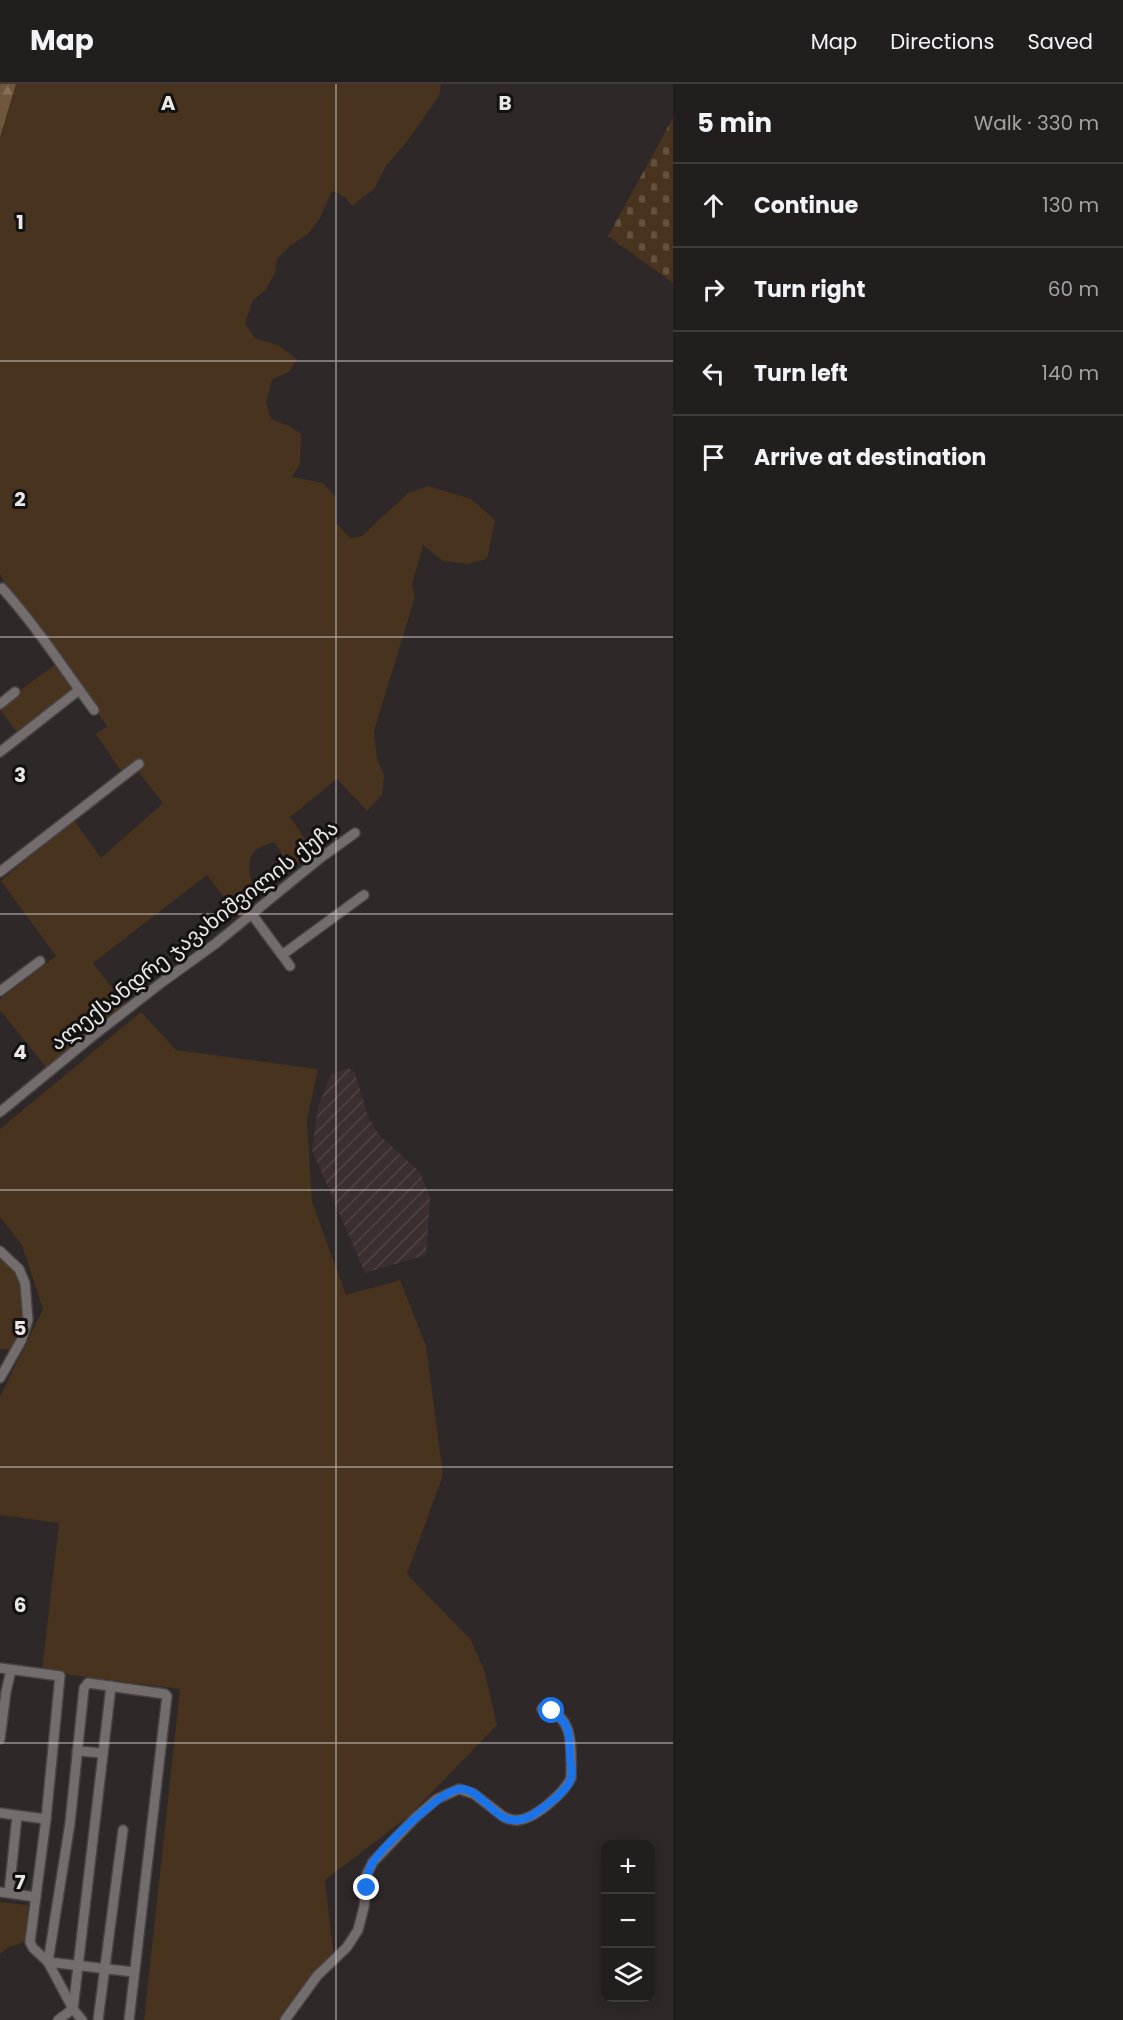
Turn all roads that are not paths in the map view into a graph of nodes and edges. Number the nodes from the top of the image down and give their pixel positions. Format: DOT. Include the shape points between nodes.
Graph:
graph roads {
  1 [pos="1,589"];
  2 [pos="79,690"];
  3 [pos="15,692"];
  4 [pos="0,704"];
  5 [pos="94,711"];
  6 [pos="0,752"];
  7 [pos="139,764"];
  8 [pos="355,833"];
  9 [pos="0,872"];
  10 [pos="364,895"];
  11 [pos="251,913"];
  12 [pos="282,955"];
  13 [pos="40,961"];
  14 [pos="290,966"];
  15 [pos="0,991"];
  16 [pos="0,1112"];
  17 [pos="0,1251"];
  18 [pos="0,1378"];
  19 [pos="0,1668"];
  20 [pos="11,1670"];
  21 [pos="111,1686"];
  22 [pos="542,1710"];
  23 [pos="0,1739"];
  24 [pos="78,1751"];
  25 [pos="103,1753"];
  26 [pos="0,1814"];
  27 [pos="17,1816"];
  28 [pos="46,1820"];
  29 [pos="123,1830"];
  30 [pos="5,1893"];
  31 [pos="36,1897"];
  32 [pos="48,1962"];
  33 [pos="78,1966"];
  34 [pos="106,1969"];
  35 [pos="134,1972"];
  36 [pos="73,2009"];
  37 [pos="58,2020"];
  38 [pos="82,2020"];
  39 [pos="98,2020"];
  40 [pos="129,2020"];
  41 [pos="285,2020"];
  1 -- 2 [label="street"];
  2 -- 5 [label="street"];
  2 -- 6 [label="street"];
  3 -- 4 [label="street"];
  7 -- 9 [label="street"];
  8 -- 11 [label="street, ალექსანდრე ჯავახიშვილის ქუჩა"];
  10 -- 12 [label="street"];
  11 -- 12 [label="street"];
  11 -- 16 [label="street, ალექსანდრე ჯავახიშვილის ქუჩა"];
  12 -- 14 [label="street"];
  13 -- 15 [label="street"];
  17 -- 18 [label="street" via="19,1269 25,1283 28,1320"];
  19 -- 20 [label="street"];
  20 -- 23 [label="street"];
  20 -- 28 [label="street" via="60,1676"];
  21 -- 24 [label="street" via="85,1684"];
  21 -- 25 [label="street"];
  21 -- 35 [label="street" via="165,1694 168,1700"];
  22 -- 41 [label="street" via="559,1715 568,1729 568,1784 545,1807 521,1820 504,1817 467,1790 459,1789 437,1799 373,1862 367,1874 358,1930"];
  24 -- 25 [label="street"];
  24 -- 32 [label="street"];
  25 -- 33 [label="street"];
  26 -- 27 [label="street"];
  27 -- 28 [label="street"];
  27 -- 30 [label="street"];
  28 -- 31 [label="street"];
  29 -- 34 [label="street"];
  30 -- 31 [label="street"];
  31 -- 32 [label="street" via="30,1942"];
  32 -- 33 [label="street"];
  32 -- 36 [label="street"];
  33 -- 34 [label="street"];
  33 -- 36 [label="street"];
  34 -- 35 [label="street"];
  34 -- 39 [label="street"];
  35 -- 40 [label="street"];
  36 -- 37 [label="street"];
  36 -- 38 [label="street"];
}
